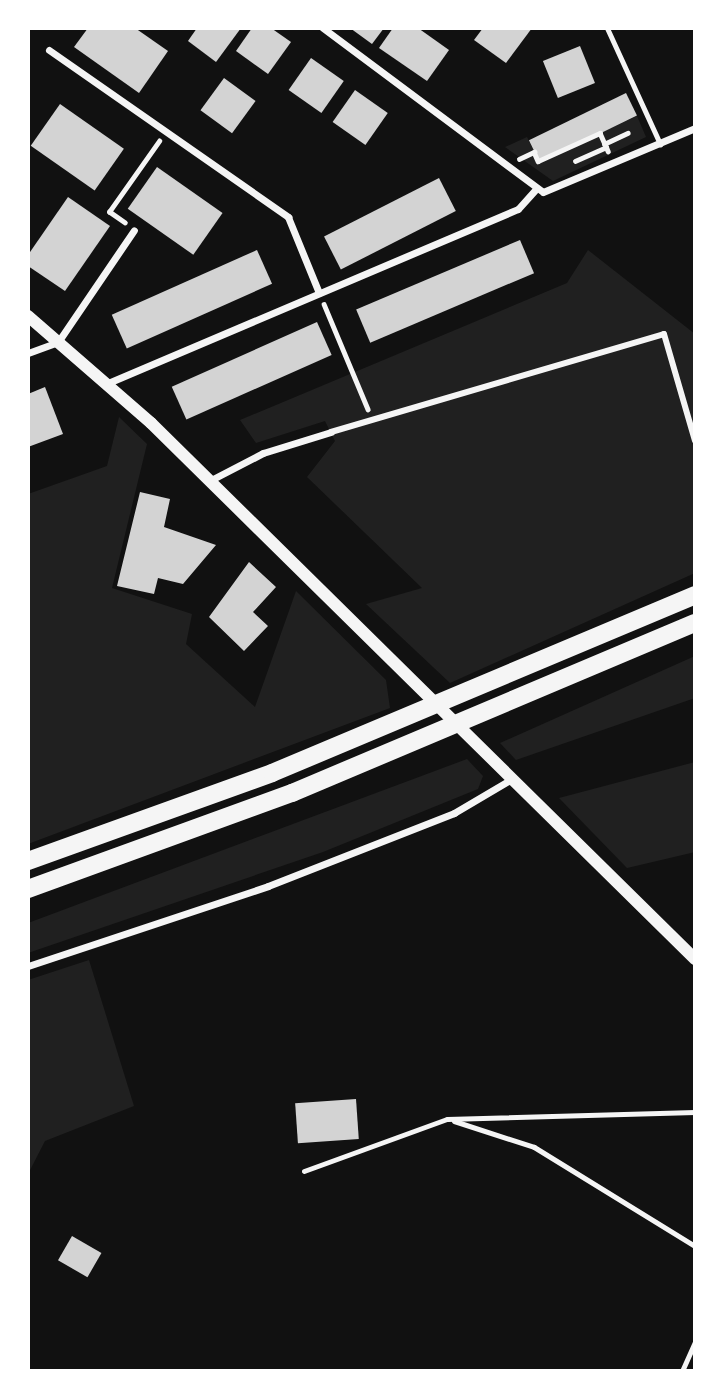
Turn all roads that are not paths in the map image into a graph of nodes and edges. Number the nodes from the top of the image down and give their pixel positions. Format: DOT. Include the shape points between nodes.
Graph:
graph roads {
  1 [pos="323,28"];
  2 [pos="607,28"];
  3 [pos="49,50"];
  4 [pos="695,128"];
  5 [pos="660,144"];
  6 [pos="535,190"];
  7 [pos="134,230"];
  8 [pos="320,293"];
  9 [pos="28,316"];
  10 [pos="58,342"];
  11 [pos="28,353"];
  12 [pos="108,383"];
  13 [pos="331,432"];
  14 [pos="695,441"];
  15 [pos="209,481"];
  16 [pos="695,595"];
  17 [pos="695,623"];
  18 [pos="510,780"];
  19 [pos="28,861"];
  20 [pos="28,889"];
  21 [pos="695,959"];
  22 [pos="28,966"];
  23 [pos="695,1112"];
  24 [pos="447,1119"];
  25 [pos="304,1171"];
  26 [pos="695,1246"];
  27 [pos="695,1342"];
  28 [pos="682,1371"];
  1 -- 6 [label="street"];
  2 -- 5 [label="lane"];
  3 -- 8 [label="street" via="288,217"];
  4 -- 5 [label="street"];
  5 -- 6 [label="street" via="553,192"];
  6 -- 8 [label="street" via="518,209"];
  7 -- 10 [label="street"];
  8 -- 12 [label="street"];
  9 -- 10 [label="street"];
  10 -- 11 [label="street"];
  10 -- 12 [label="street"];
  12 -- 15 [label="street"];
  13 -- 14 [label="street" via="664,334"];
  13 -- 15 [label="street" via="263,453"];
  15 -- 18 [label="street"];
  16 -- 19 [label="highway" via="407,719"];
  17 -- 20 [label="highway" via="426,739"];
  18 -- 21 [label="street"];
  18 -- 22 [label="street" via="454,813 268,886"];
  23 -- 24 [label="lane"];
  24 -- 25 [label="lane"];
  24 -- 26 [label="lane" via="534,1147"];
  27 -- 28 [label="lane"];
}
